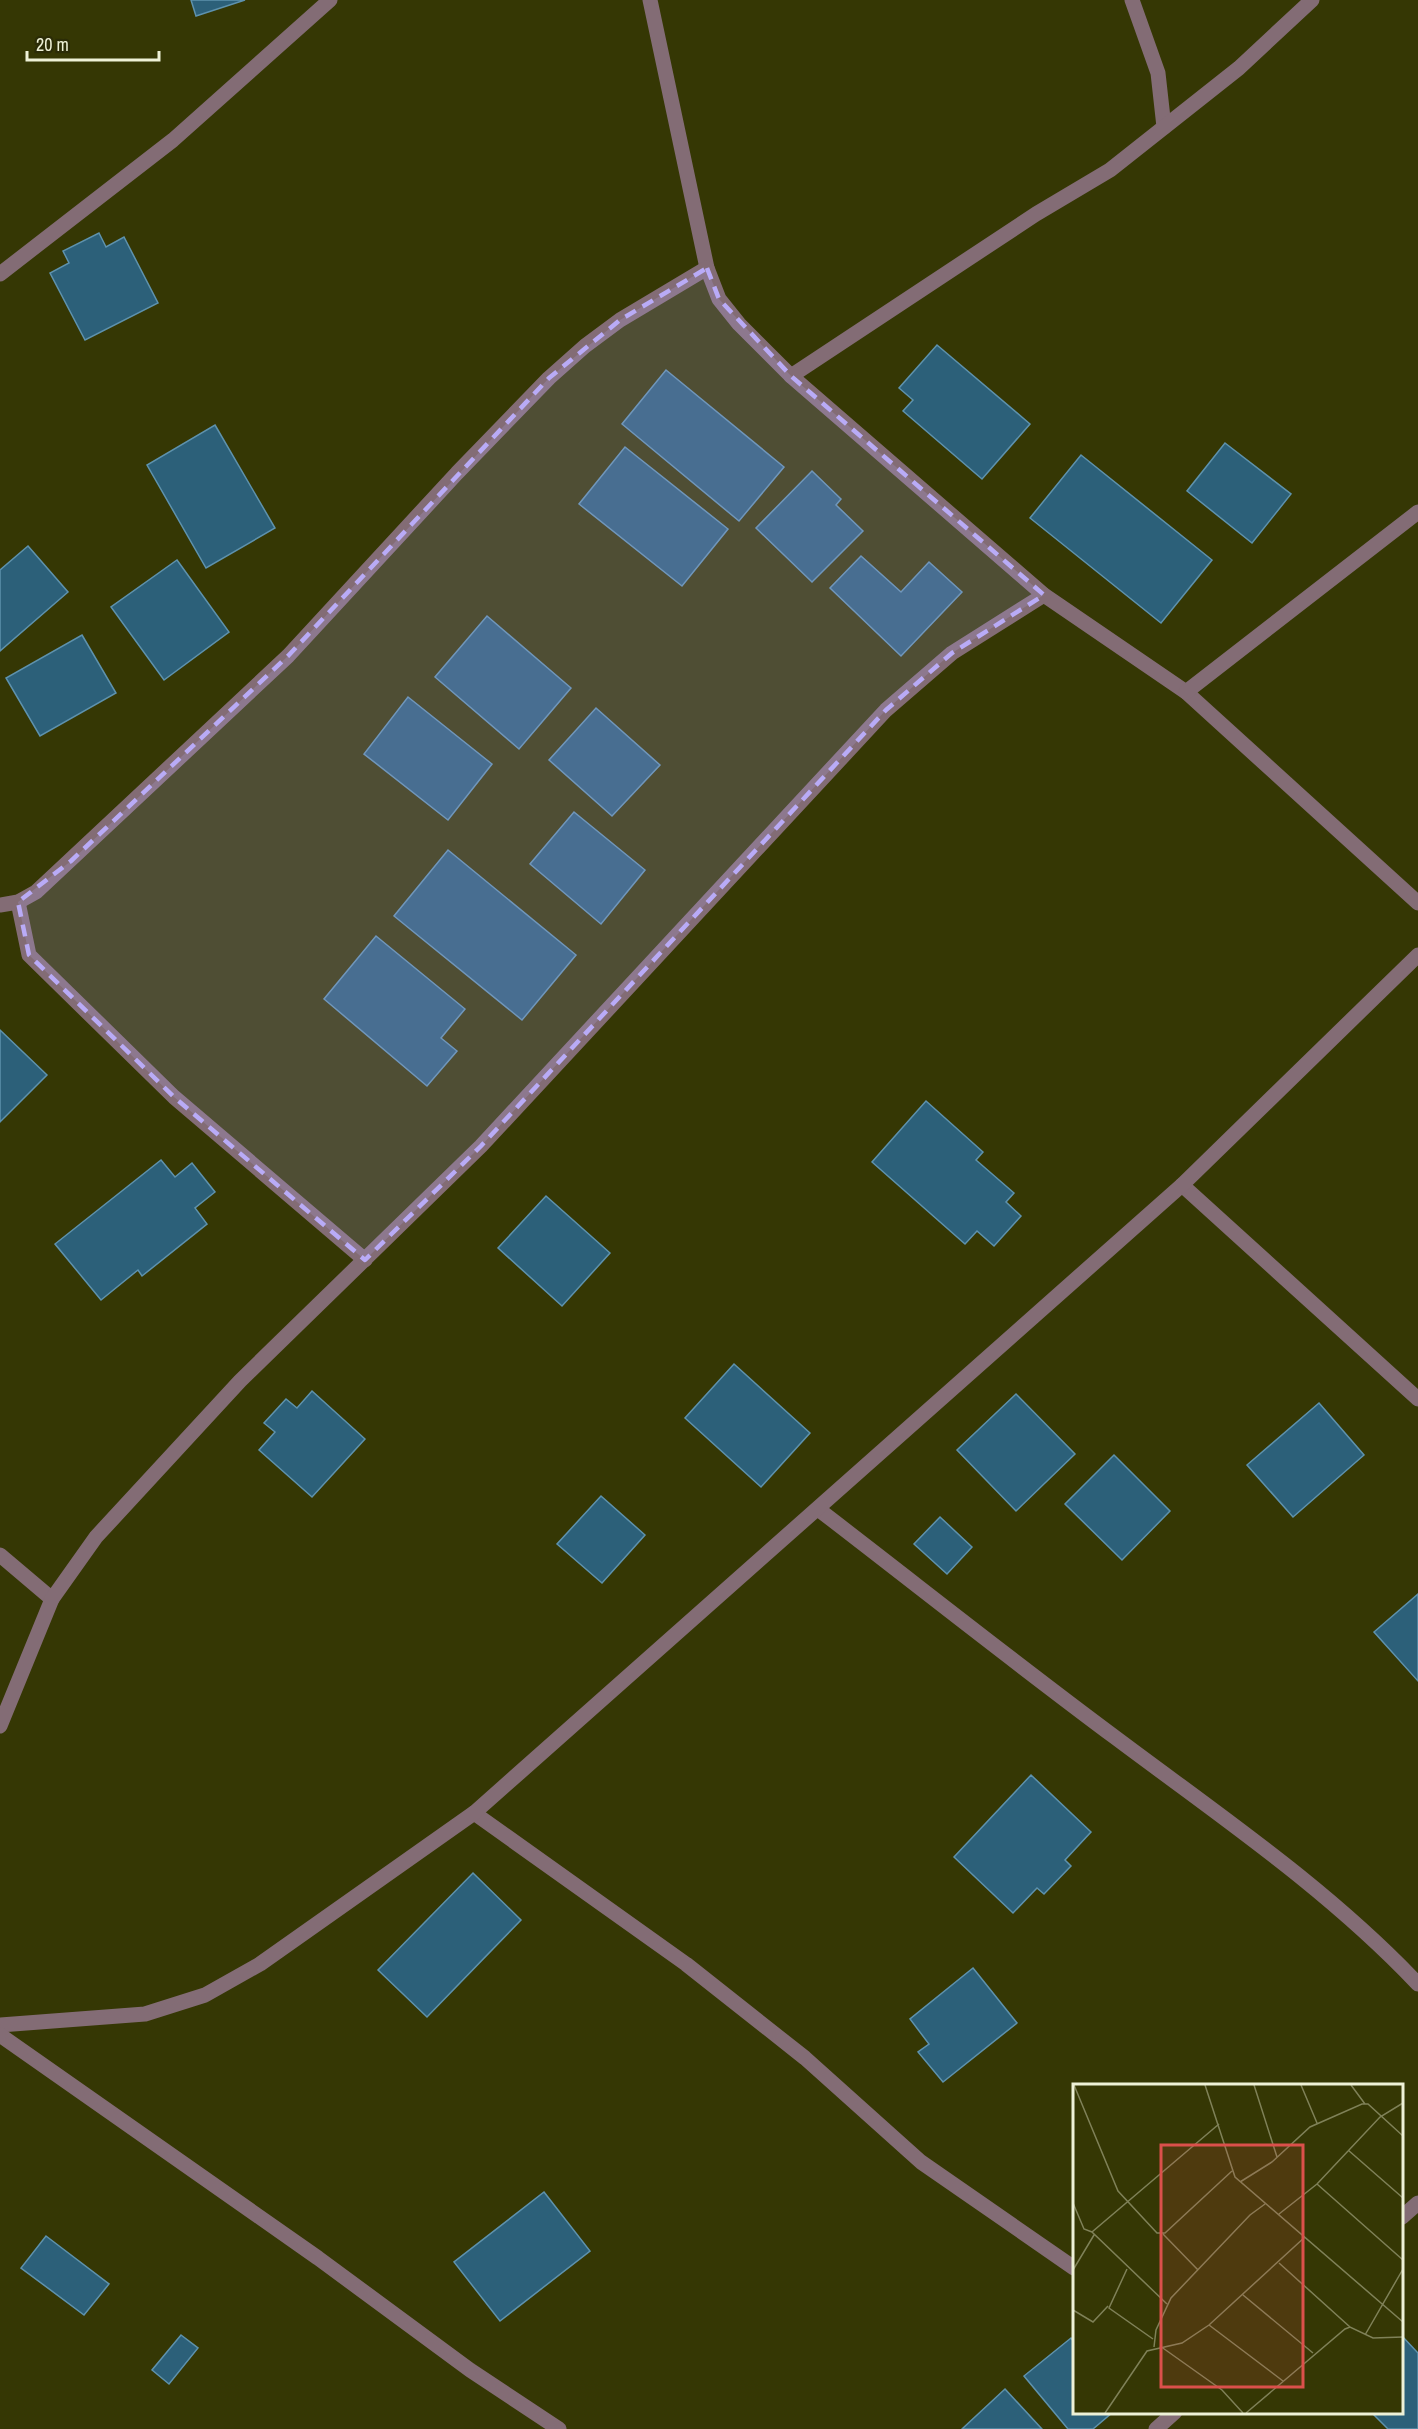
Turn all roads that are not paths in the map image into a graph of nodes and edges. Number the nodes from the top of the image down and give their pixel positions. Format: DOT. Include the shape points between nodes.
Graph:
graph roads {
  1 [pos="330,0"];
  2 [pos="650,0"];
  3 [pos="1132,0"];
  4 [pos="1312,0"];
  5 [pos="1164,127"];
  6 [pos="706,268"];
  7 [pos="0,274"];
  8 [pos="791,376"];
  9 [pos="1418,512"];
  10 [pos="1044,595"];
  11 [pos="1186,692"];
  12 [pos="18,902"];
  13 [pos="1418,903"];
  14 [pos="0,905"];
  15 [pos="1418,956"];
  16 [pos="1182,1185"];
  17 [pos="365,1260"];
  18 [pos="1418,1399"];
  19 [pos="818,1509"];
  20 [pos="0,1555"];
  21 [pos="52,1599"];
  22 [pos="0,1726"];
  23 [pos="474,1813"];
  24 [pos="1418,1984"];
  25 [pos="0,2025"];
  26 [pos="0,2035"];
  27 [pos="1418,2203"];
  28 [pos="1403,2215"];
  29 [pos="1073,2267"];
  30 [pos="1173,2414"];
  31 [pos="559,2429"];
  32 [pos="1156,2429"];
  1 -- 7 [label="street" via="173,140"];
  2 -- 6 [label="street"];
  3 -- 5 [label="street" via="1158,73"];
  4 -- 5 [label="street" via="1239,68"];
  5 -- 8 [label="street" via="1110,170 1036,214"];
  6 -- 8 [label="street" via="719,299"];
  6 -- 12 [label="street" via="620,320 549,378 288,656 71,861 36,892"];
  8 -- 10 [label="street"];
  9 -- 11 [label="street"];
  10 -- 11 [label="street"];
  10 -- 17 [label="street" via="952,653 886,710 482,1146"];
  11 -- 13 [label="street"];
  12 -- 14 [label="street"];
  12 -- 17 [label="street" via="29,955 174,1097"];
  15 -- 16 [label="street"];
  16 -- 18 [label="street"];
  16 -- 19 [label="street"];
  17 -- 21 [label="street" via="240,1381 96,1537"];
  19 -- 23 [label="street"];
  19 -- 24 [label="street" via="1309,1882"];
  20 -- 21 [label="street"];
  21 -- 22 [label="street"];
  23 -- 25 [label="street" via="260,1964 205,1995 145,2014"];
  23 -- 29 [label="street" via="686,1964 805,2058 921,2162"];
  26 -- 31 [label="street" via="309,2251 470,2370"];
  27 -- 28 [label="street"];
  30 -- 32 [label="street"];
}
